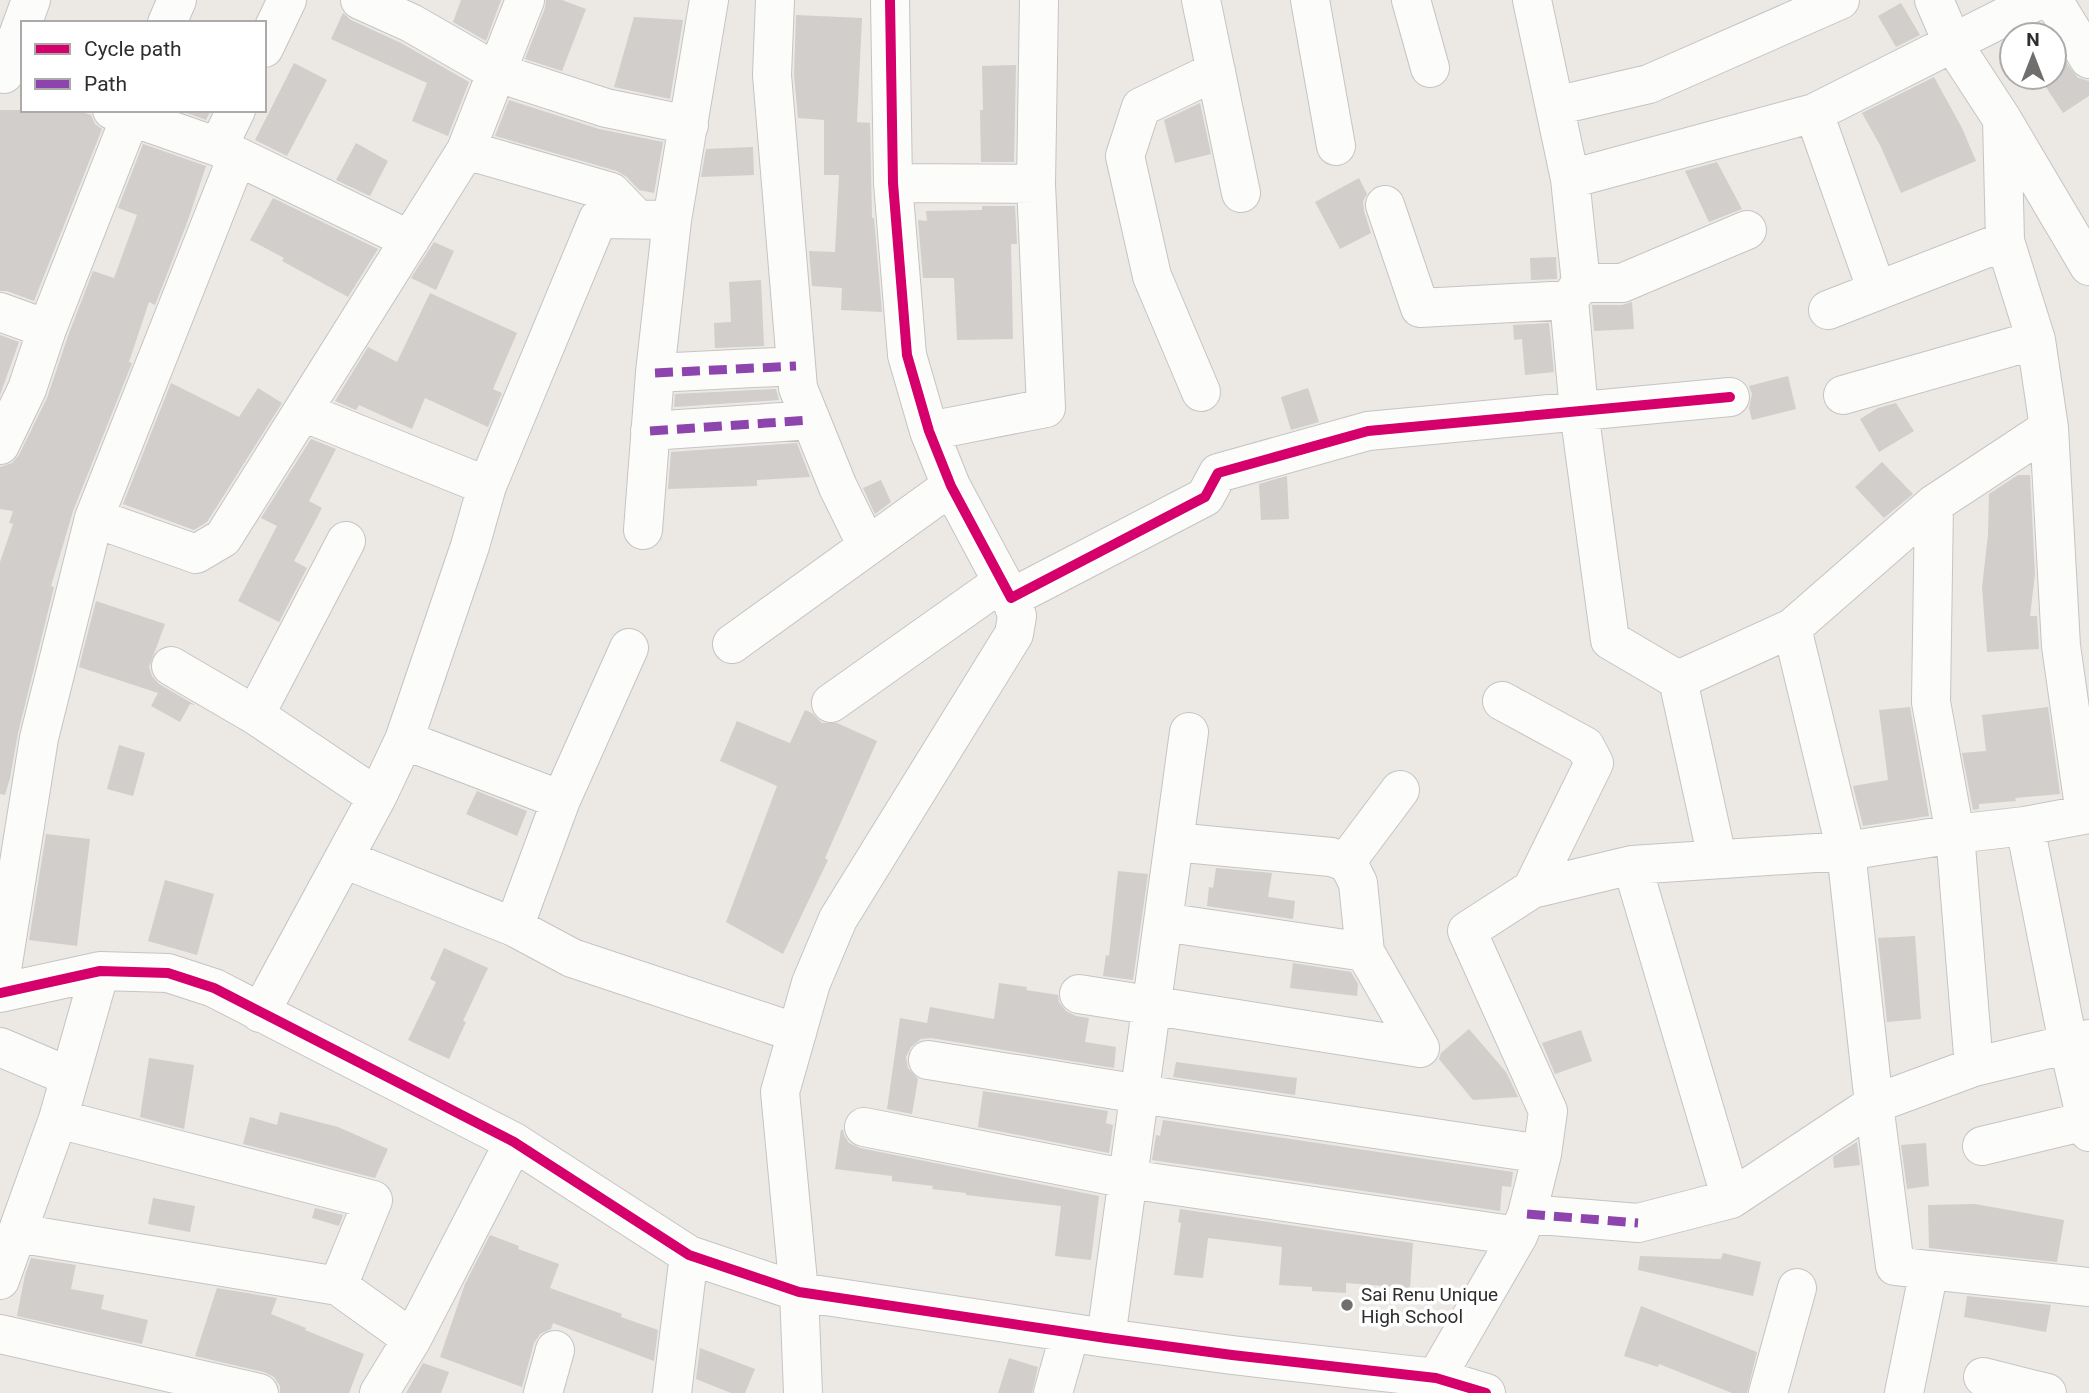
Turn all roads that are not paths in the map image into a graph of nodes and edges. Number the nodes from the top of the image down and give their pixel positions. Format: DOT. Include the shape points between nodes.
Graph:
graph roads {
  1 [pos="31,0"];
  2 [pos="177,0"];
  3 [pos="286,0"];
  4 [pos="360,0"];
  5 [pos="525,0"];
  6 [pos="709,0"];
  7 [pos="775,0"];
  8 [pos="890,0"];
  9 [pos="1039,0"];
  10 [pos="1201,0"];
  11 [pos="1310,0"];
  12 [pos="1411,0"];
  13 [pos="1532,0"];
  14 [pos="1840,0"];
  15 [pos="1934,0"];
  16 [pos="2038,0"];
  17 [pos="2053,0"];
  18 [pos="25,21"];
  19 [pos="168,21"];
  20 [pos="21,35"];
  21 [pos="266,44"];
  22 [pos="1953,44"];
  23 [pos="2089,59"];
  24 [pos="1430,68"];
  25 [pos="1216,71"];
  26 [pos="498,73"];
  27 [pos="9,76"];
  28 [pos="1555,106"];
  29 [pos="125,112"];
  30 [pos="236,112"];
  31 [pos="1814,113"];
  32 [pos="2002,119"];
  33 [pos="689,125"];
  34 [pos="1336,146"];
  35 [pos="466,150"];
  36 [pos="228,152"];
  37 [pos="1570,179"];
  38 [pos="893,183"];
  39 [pos="1036,184"];
  40 [pos="1241,193"];
  41 [pos="1385,205"];
  42 [pos="654,220"];
  43 [pos="1748,230"];
  44 [pos="410,240"];
  45 [pos="2005,241"];
  46 [pos="2089,267"];
  47 [pos="1575,291"];
  48 [pos="1877,291"];
  49 [pos="1828,310"];
  50 [pos="0,312"];
  51 [pos="47,329"];
  52 [pos="2036,340"];
  53 [pos="796,366"];
  54 [pos="655,373"];
  55 [pos="1201,392"];
  56 [pos="1843,396"];
  57 [pos="1730,397"];
  58 [pos="1578,411"];
  59 [pos="303,412"];
  60 [pos="811,420"];
  61 [pos="2049,428"];
  62 [pos="650,432"];
  63 [pos="929,432"];
  64 [pos="0,445"];
  65 [pos="487,486"];
  66 [pos="951,486"];
  67 [pos="1934,504"];
  68 [pos="93,518"];
  69 [pos="643,530"];
  70 [pos="346,541"];
  71 [pos="867,547"];
  72 [pos="1006,590"];
  73 [pos="1791,628"];
  74 [pos="2075,643"];
  75 [pos="732,644"];
  76 [pos="629,648"];
  77 [pos="171,666"];
  78 [pos="1678,680"];
  79 [pos="1502,701"];
  80 [pos="831,703"];
  81 [pos="255,715"];
  82 [pos="1189,732"];
  83 [pos="404,740"];
  84 [pos="1400,790"];
  85 [pos="377,797"];
  86 [pos="561,800"];
  87 [pos="2087,814"];
  88 [pos="2025,826"];
  89 [pos="1955,834"];
  90 [pos="1174,842"];
  91 [pos="1846,851"];
  92 [pos="1717,858"];
  93 [pos="344,859"];
  94 [pos="1346,862"];
  95 [pos="1632,865"];
  96 [pos="1532,889"];
  97 [pos="1163,922"];
  98 [pos="514,927"];
  99 [pos="1364,952"];
  100 [pos="100,971"];
  101 [pos="0,982"];
  102 [pos="0,993"];
  103 [pos="1079,994"];
  104 [pos="1152,1006"];
  105 [pos="260,1013"];
  106 [pos="797,1032"];
  107 [pos="2078,1041"];
  108 [pos="0,1046"];
  109 [pos="928,1060"];
  110 [pos="1974,1068"];
  111 [pos="69,1077"];
  112 [pos="1140,1094"];
  113 [pos="1874,1104"];
  114 [pos="58,1119"];
  115 [pos="864,1127"];
  116 [pos="2088,1127"];
  117 [pos="514,1142"];
  118 [pos="1982,1146"];
  119 [pos="1542,1154"];
  120 [pos="1128,1179"];
  121 [pos="1731,1199"];
  122 [pos="1522,1225"];
  123 [pos="17,1233"];
  124 [pos="690,1255"];
  125 [pos="1929,1270"];
  126 [pos="0,1280"];
  127 [pos="338,1286"];
  128 [pos="2089,1287"];
  129 [pos="1797,1288"];
  130 [pos="799,1292"];
  131 [pos="0,1334"];
  132 [pos="1088,1335"];
  133 [pos="412,1339"];
  134 [pos="555,1350"];
  135 [pos="1983,1377"];
  136 [pos="1436,1378"];
  137 [pos="683,1391"];
  138 [pos="259,1393"];
  139 [pos="379,1393"];
  140 [pos="543,1393"];
  141 [pos="803,1393"];
  142 [pos="1053,1393"];
  143 [pos="1486,1393"];
  144 [pos="1768,1393"];
  145 [pos="1905,1393"];
  146 [pos="2047,1393"];
  1 -- 18 [label="street"];
  2 -- 19 [label="street"];
  3 -- 21 [label="street"];
  4 -- 26 [label="street" via="411,23"];
  5 -- 26 [label="street"];
  6 -- 33 [label="street"];
  7 -- 53 [label="street" via="772,75"];
  8 -- 38 [label="street"];
  9 -- 39 [label="street"];
  10 -- 25 [label="street"];
  11 -- 34 [label="street"];
  12 -- 24 [label="street"];
  13 -- 28 [label="street"];
  14 -- 28 [label="street" via="1649,84"];
  15 -- 22 [label="street"];
  16 -- 22 [label="street"];
  17 -- 23 [label="street"];
  20 -- 27 [label="street"];
  22 -- 31 [label="street"];
  22 -- 32 [label="street"];
  25 -- 40 [label="street"];
  25 -- 55 [label="street" via="1141,107 1125,156 1152,276"];
  26 -- 33 [label="street" via="606,108"];
  26 -- 35 [label="street"];
  28 -- 37 [label="street"];
  29 -- 36 [label="street"];
  29 -- 51 [label="street"];
  30 -- 36 [label="street"];
  31 -- 37 [label="street"];
  31 -- 48 [label="street"];
  32 -- 45 [label="street"];
  32 -- 46 [label="street"];
  33 -- 42 [label="street"];
  35 -- 42 [label="street" via="611,192"];
  35 -- 44 [label="street"];
  36 -- 44 [label="street"];
  36 -- 68 [label="street"];
  37 -- 47 [label="street"];
  38 -- 39 [label="street"];
  38 -- 63 [label="street" via="907,355"];
  39 -- 63 [label="street" via="1046,408"];
  41 -- 47 [label="street" via="1420,308"];
  42 -- 54 [label="street"];
  42 -- 65 [label="street" via="598,219"];
  43 -- 47 [label="street" via="1622,283"];
  44 -- 59 [label="street"];
  45 -- 48 [label="street"];
  45 -- 52 [label="street"];
  47 -- 58 [label="street"];
  48 -- 49 [label="street"];
  50 -- 51 [label="street"];
  51 -- 64 [label="street" via="27,389"];
  52 -- 56 [label="street"];
  52 -- 61 [label="street"];
  53 -- 54 [label="street"];
  53 -- 60 [label="street" via="798,388"];
  54 -- 62 [label="street"];
  57 -- 58 [label="street"];
  58 -- 72 [label="street" via="1368,432 1219,473 1205,496"];
  58 -- 78 [label="street" via="1610,640"];
  59 -- 65 [label="street"];
  59 -- 68 [label="street" via="223,538 196,554"];
  60 -- 62 [label="street"];
  60 -- 71 [label="street"];
  61 -- 67 [label="street"];
  61 -- 74 [label="street"];
  62 -- 69 [label="street"];
  63 -- 66 [label="street"];
  65 -- 83 [label="street"];
  66 -- 71 [label="street"];
  66 -- 72 [label="street"];
  67 -- 73 [label="street"];
  67 -- 89 [label="street" via="1931,702"];
  68 -- 101 [label="street" via="39,738"];
  70 -- 81 [label="street"];
  71 -- 75 [label="street"];
  72 -- 80 [label="street"];
  72 -- 106 [label="street" via="1017,616 1014,634 838,919 811,983"];
  73 -- 78 [label="street"];
  73 -- 91 [label="street"];
  74 -- 87 [label="street"];
  76 -- 86 [label="street"];
  77 -- 81 [label="street"];
  78 -- 92 [label="street"];
  79 -- 96 [label="street" via="1585,746 1594,762"];
  81 -- 85 [label="street"];
  82 -- 90 [label="street"];
  83 -- 85 [label="street"];
  83 -- 86 [label="street"];
  84 -- 94 [label="street"];
  85 -- 93 [label="street"];
  86 -- 98 [label="street"];
  87 -- 88 [label="street"];
  88 -- 89 [label="street"];
  88 -- 107 [label="street"];
  89 -- 91 [label="street"];
  89 -- 110 [label="street"];
  90 -- 94 [label="street"];
  90 -- 97 [label="street"];
  91 -- 92 [label="street"];
  91 -- 113 [label="street"];
  92 -- 95 [label="street"];
  93 -- 98 [label="street"];
  93 -- 105 [label="street"];
  94 -- 99 [label="street" via="1358,883"];
  95 -- 96 [label="street"];
  95 -- 121 [label="street"];
  96 -- 119 [label="street" via="1466,931 1548,1111"];
  97 -- 99 [label="street"];
  97 -- 104 [label="street"];
  98 -- 106 [label="street" via="572,958"];
  99 -- 104 [label="street" via="1420,1048"];
  100 -- 102 [label="street"];
  100 -- 105 [label="street" via="168,973 214,988"];
  100 -- 111 [label="street"];
  103 -- 104 [label="street"];
  104 -- 112 [label="street"];
  105 -- 117 [label="street"];
  106 -- 130 [label="street" via="780,1092"];
  107 -- 110 [label="street"];
  107 -- 116 [label="street"];
  108 -- 111 [label="street"];
  109 -- 112 [label="street"];
  110 -- 113 [label="street"];
  111 -- 114 [label="street"];
  112 -- 119 [label="street"];
  112 -- 120 [label="street"];
  113 -- 121 [label="street"];
  113 -- 125 [label="street" via="1895,1266"];
  114 -- 123 [label="street"];
  114 -- 127 [label="street" via="373,1200"];
  115 -- 120 [label="street"];
  116 -- 118 [label="street"];
  117 -- 124 [label="street"];
  117 -- 133 [label="street"];
  119 -- 122 [label="street"];
  120 -- 122 [label="street"];
  120 -- 132 [label="street"];
  121 -- 122 [label="street" via="1638,1223"];
  122 -- 136 [label="street"];
  123 -- 126 [label="street"];
  123 -- 127 [label="street"];
  124 -- 130 [label="street"];
  124 -- 137 [label="street"];
  125 -- 128 [label="street"];
  125 -- 145 [label="street"];
  127 -- 133 [label="street"];
  129 -- 144 [label="street"];
  130 -- 132 [label="street"];
  130 -- 141 [label="street"];
  131 -- 138 [label="street"];
  132 -- 136 [label="street"];
  132 -- 142 [label="street"];
  133 -- 139 [label="street"];
  134 -- 140 [label="street"];
  135 -- 146 [label="street"];
  136 -- 143 [label="street"];
}
